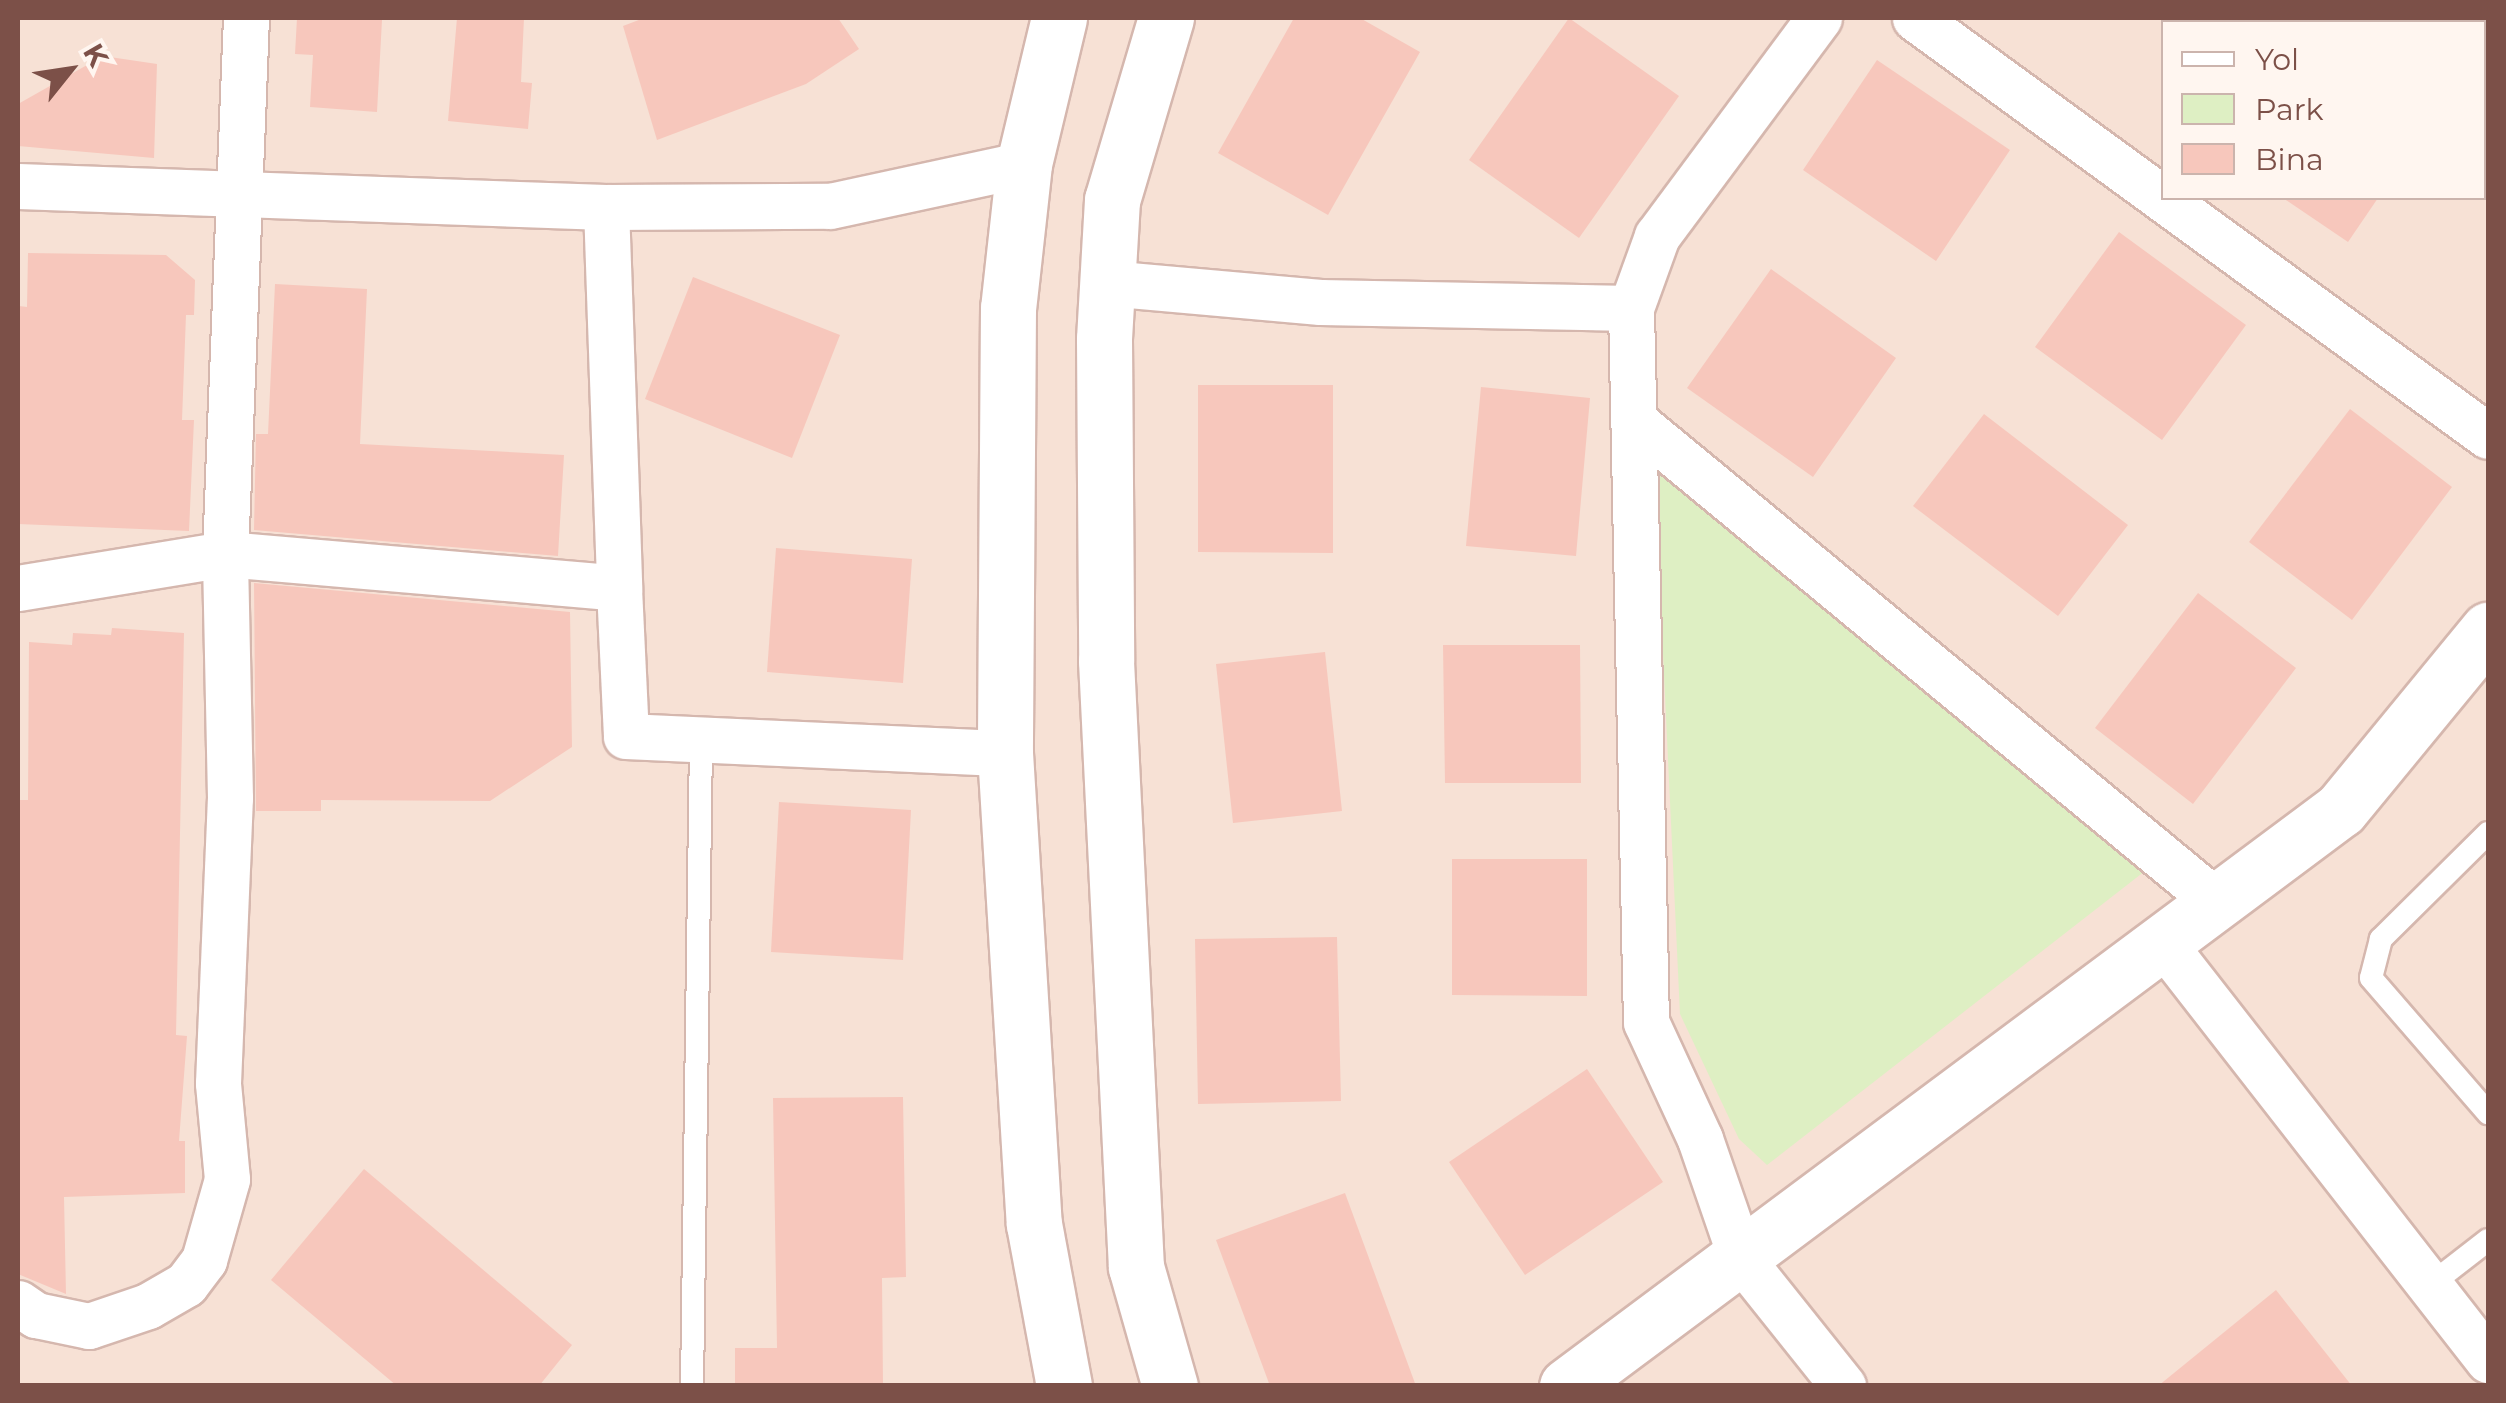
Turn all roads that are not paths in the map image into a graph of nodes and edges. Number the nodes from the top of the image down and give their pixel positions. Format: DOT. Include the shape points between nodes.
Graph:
graph roads {
  1 [pos="246,18"];
  2 [pos="1060,18"];
  3 [pos="1166,18"];
  4 [pos="1819,18"];
  5 [pos="1915,18"];
  6 [pos="1024,164"];
  7 [pos="18,186"];
  8 [pos="2161,197"];
  9 [pos="244,198"];
  10 [pos="2164,200"];
  11 [pos="606,207"];
  12 [pos="1107,283"];
  13 [pos="1631,308"];
  14 [pos="1634,421"];
  15 [pos="2488,436"];
  16 [pos="224,554"];
  17 [pos="18,588"];
  18 [pos="619,588"];
  19 [pos="2488,630"];
  20 [pos="700,740"];
  21 [pos="1005,754"];
  22 [pos="2488,833"];
  23 [pos="2219,904"];
  24 [pos="2163,944"];
  25 [pos="2488,1113"];
  26 [pos="2488,1240"];
  27 [pos="1741,1258"];
  28 [pos="2430,1285"];
  29 [pos="18,1303"];
  30 [pos="2488,1360"];
  31 [pos="692,1386"];
  32 [pos="1064,1386"];
  33 [pos="1170,1386"];
  34 [pos="1566,1386"];
  35 [pos="1843,1386"];
  1 -- 9 [label="street"];
  2 -- 6 [label="street"];
  3 -- 12 [label="street" via="1112,200"];
  4 -- 13 [label="street" via="1657,236"];
  5 -- 8 [label="street"];
  6 -- 11 [label="street" via="830,206"];
  6 -- 21 [label="street" via="1008,308"];
  7 -- 9 [label="street"];
  9 -- 11 [label="street"];
  9 -- 16 [label="street"];
  10 -- 15 [label="street"];
  11 -- 18 [label="street"];
  12 -- 13 [label="street" via="1320,302"];
  12 -- 33 [label="street" via="1106,661 1136,1267"];
  13 -- 14 [label="street"];
  14 -- 23 [label="street"];
  14 -- 27 [label="street" via="1646,1022 1700,1140"];
  16 -- 17 [label="street"];
  16 -- 18 [label="street"];
  16 -- 29 [label="street" via="230,809 218,1083 227,1180 204,1260 186,1284 148,1306 89,1326 36,1315"];
  18 -- 20 [label="street" via="626,736"];
  19 -- 23 [label="street" via="2340,809"];
  20 -- 21 [label="street"];
  20 -- 31 [label="lane"];
  21 -- 32 [label="street" via="1034,1224"];
  22 -- 25 [label="lane" via="2381,939 2371,978"];
  23 -- 24 [label="street"];
  24 -- 27 [label="street"];
  24 -- 28 [label="street"];
  26 -- 28 [label="lane"];
  27 -- 34 [label="street"];
  27 -- 35 [label="street"];
  28 -- 30 [label="street"];
}
